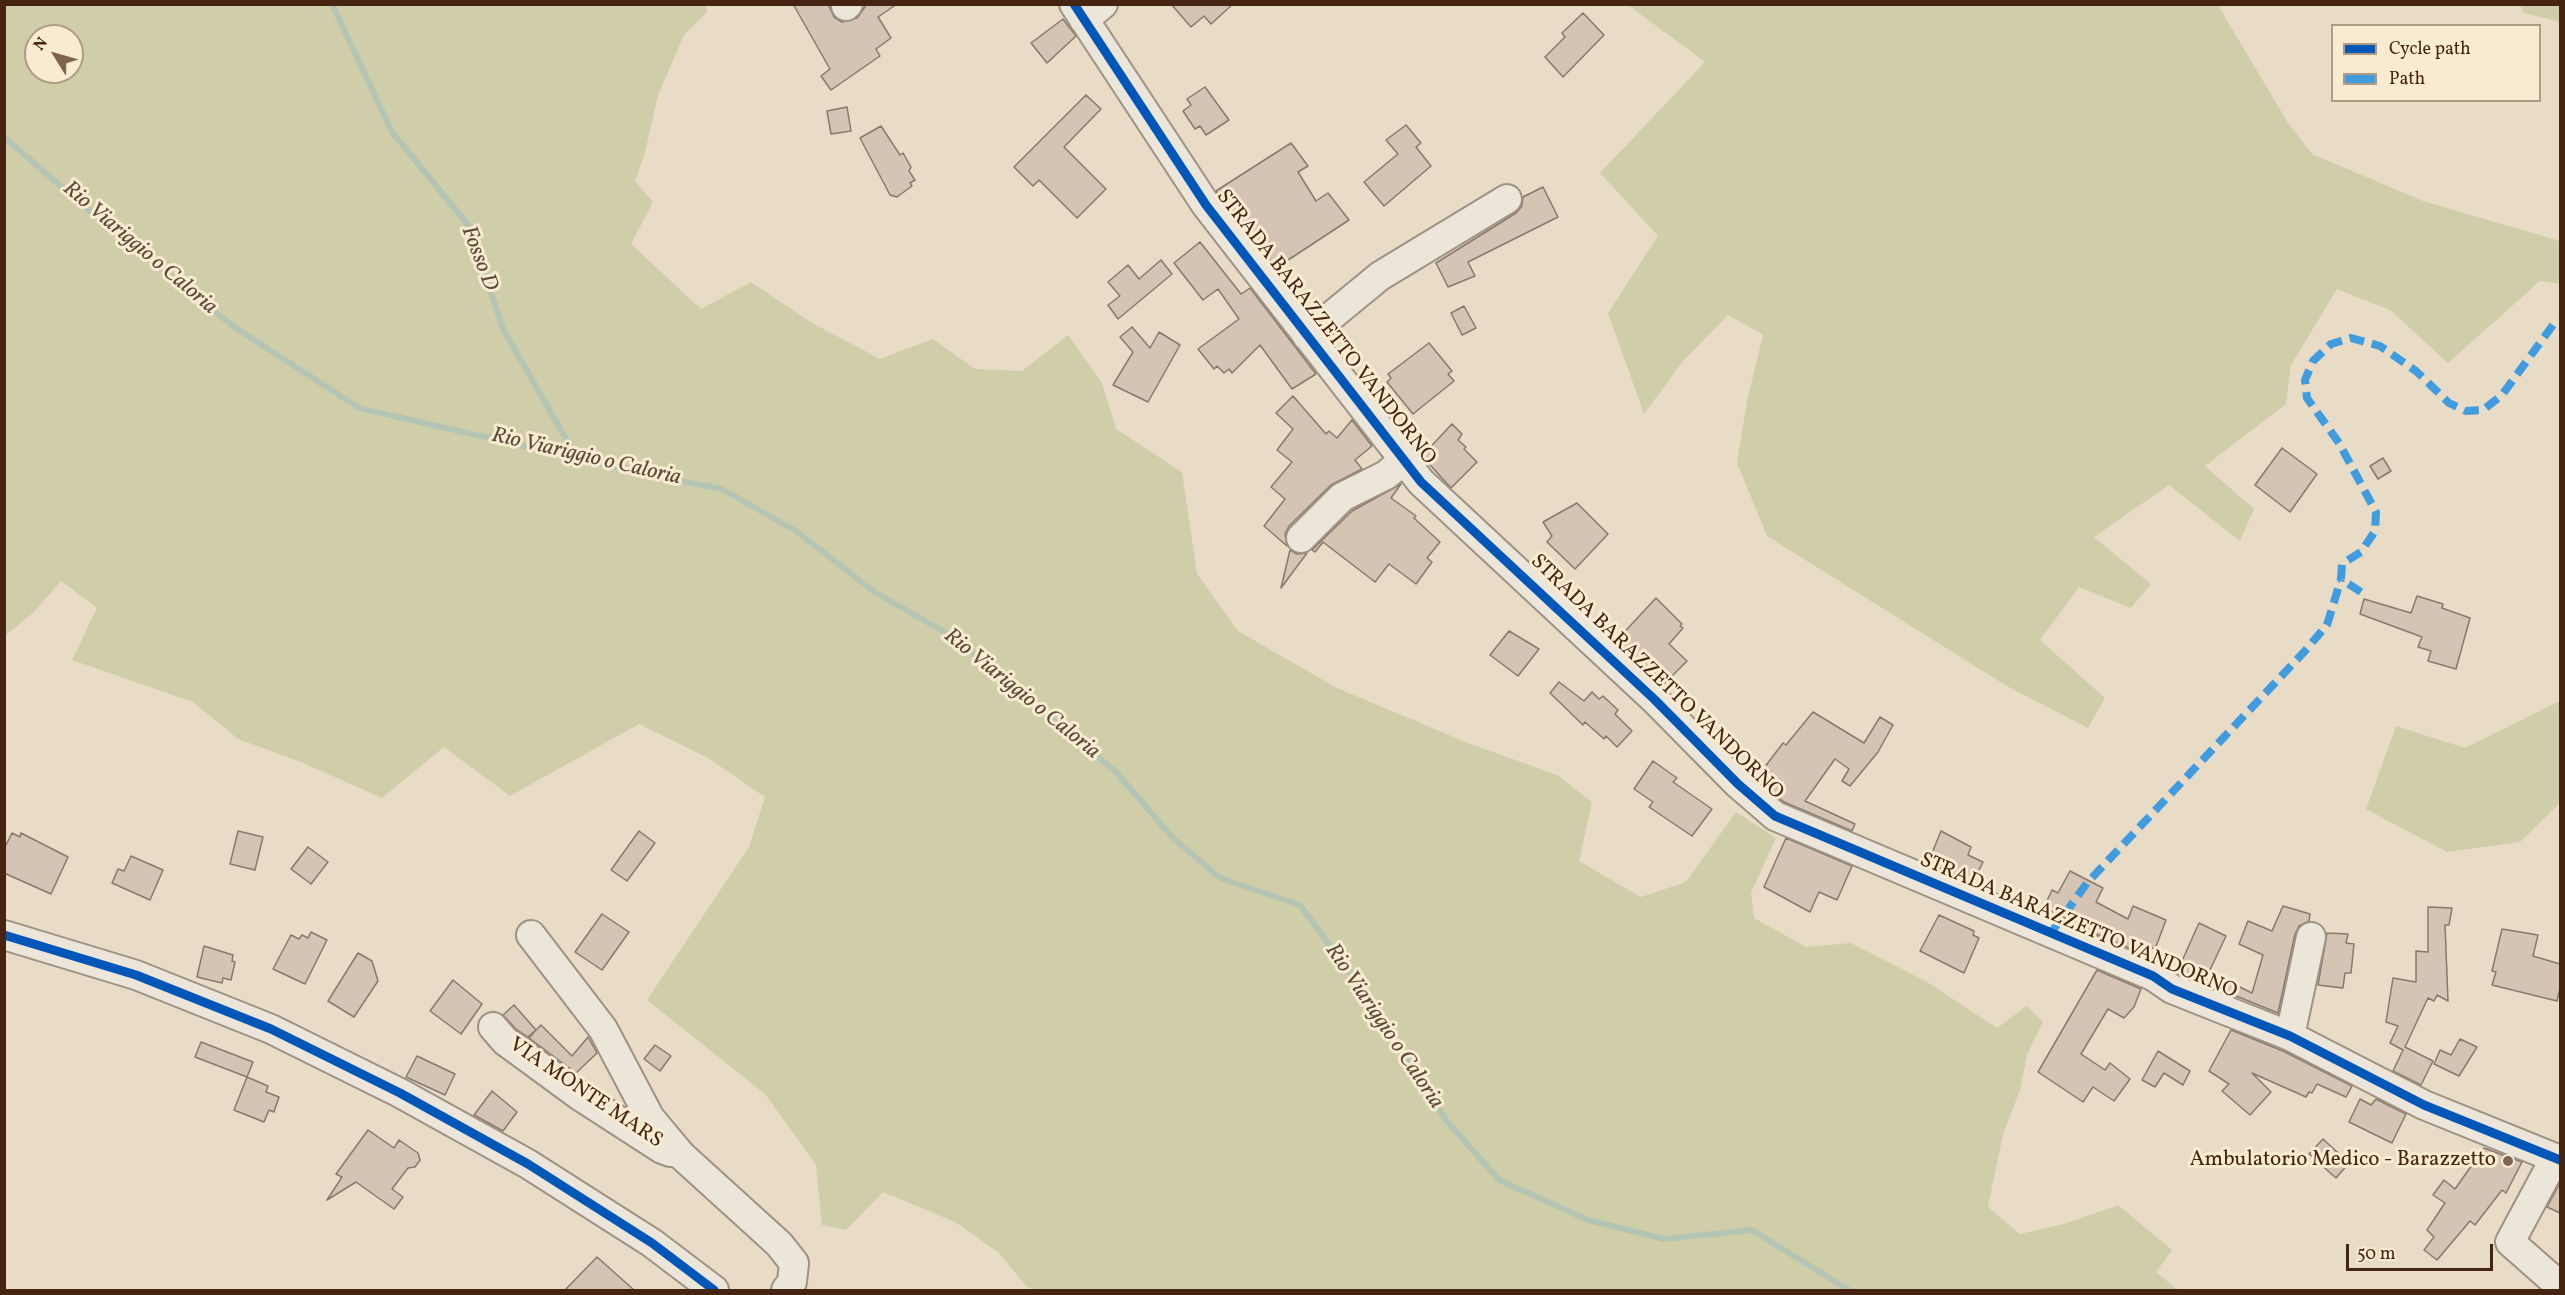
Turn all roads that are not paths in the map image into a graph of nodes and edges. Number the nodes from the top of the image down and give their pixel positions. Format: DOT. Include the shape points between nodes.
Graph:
graph roads {
  1 [pos="1087,10"];
  2 [pos="1507,199"];
  3 [pos="1307,336"];
  4 [pos="1404,460"];
  5 [pos="1301,538"];
  6 [pos="4,935"];
  7 [pos="531,935"];
  8 [pos="2311,937"];
  9 [pos="493,1027"];
  10 [pos="2289,1036"];
  11 [pos="681,1155"];
  12 [pos="2558,1159"];
  13 [pos="2560,1286"];
  14 [pos="714,1290"];
  15 [pos="786,1290"];
  1 -- 3 [label="street, STRADA BARAZZETTO VANDORNO" via="1206,205"];
  2 -- 3 [label="street" via="1380,276"];
  3 -- 4 [label="street, STRADA BARAZZETTO VANDORNO"];
  4 -- 5 [label="street" via="1386,475 1342,496"];
  4 -- 10 [label="street, STRADA BARAZZETTO VANDORNO" via="1421,482 1775,816"];
  6 -- 14 [label="street" via="167,987 271,1029 400,1093 528,1164 652,1243"];
  7 -- 11 [label="street, VIA MONTE MARS" via="603,1029 650,1118"];
  8 -- 10 [label="street"];
  9 -- 11 [label="street, VIA MONTE MARS" via="505,1041 580,1096 662,1149"];
  10 -- 12 [label="street, STRADA BARAZZETTO VANDORNO" via="2424,1105"];
  11 -- 15 [label="street, VIA MONTE MARS" via="794,1263 792,1282"];
  12 -- 13 [label="street" via="2510,1242"];
}
